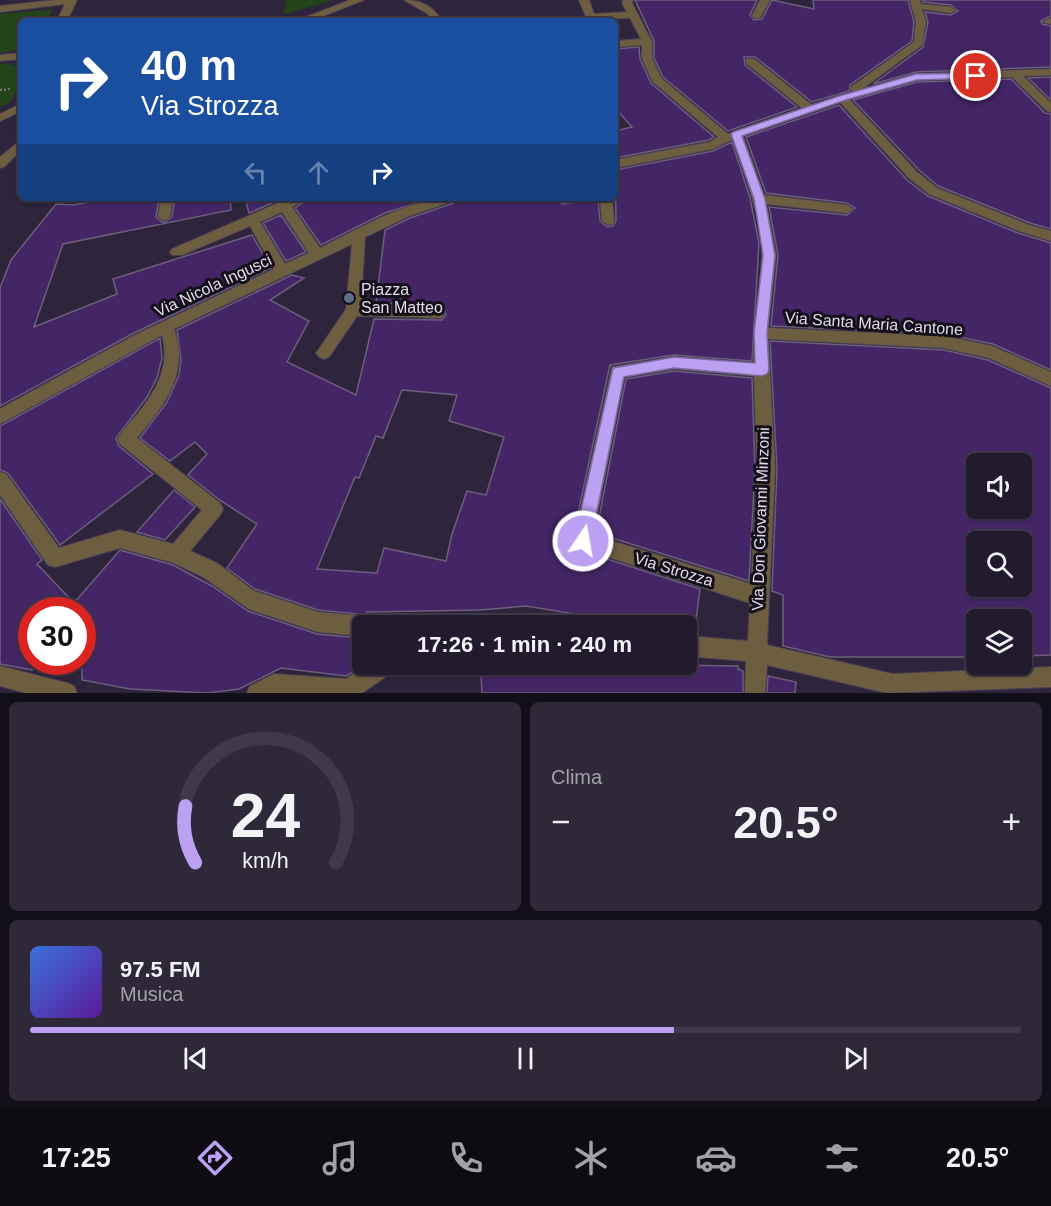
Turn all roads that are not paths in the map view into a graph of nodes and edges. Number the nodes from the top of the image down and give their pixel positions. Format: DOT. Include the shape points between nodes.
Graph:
graph roads {
  1 [pos="359,0"];
  2 [pos="409,0"];
  3 [pos="584,0"];
  4 [pos="628,0"];
  5 [pos="765,0"];
  6 [pos="72,1"];
  7 [pos="916,3"];
  8 [pos="0,9"];
  9 [pos="951,10"];
  10 [pos="633,15"];
  11 [pos="757,16"];
  12 [pos="64,18"];
  13 [pos="309,18"];
  14 [pos="435,18"];
  15 [pos="647,42"];
  16 [pos="618,44"];
  17 [pos="18,56"];
  18 [pos="0,58"];
  19 [pos="750,61"];
  20 [pos="1051,72"];
  21 [pos="1016,75"];
  22 [pos="842,98"];
  23 [pos="18,109"];
  24 [pos="810,109"];
  25 [pos="1051,109"];
  26 [pos="0,118"];
  27 [pos="731,136"];
  28 [pos="18,147"];
  29 [pos="618,163"];
  30 [pos="0,164"];
  31 [pos="759,199"];
  32 [pos="167,201"];
  33 [pos="295,201"];
  34 [pos="440,201"];
  35 [pos="606,201"];
  36 [pos="284,206"];
  37 [pos="847,210"];
  38 [pos="164,217"];
  39 [pos="253,220"];
  40 [pos="608,221"];
  41 [pos="359,236"];
  42 [pos="1051,236"];
  43 [pos="177,252"];
  44 [pos="318,256"];
  45 [pos="282,272"];
  46 [pos="353,310"];
  47 [pos="437,314"];
  48 [pos="166,327"];
  49 [pos="760,333"];
  50 [pos="324,354"];
  51 [pos="762,370"];
  52 [pos="1051,379"];
  53 [pos="0,417"];
  54 [pos="0,480"];
  55 [pos="176,554"];
  56 [pos="758,596"];
  57 [pos="352,625"];
  58 [pos="697,647"];
  59 [pos="755,652"];
  60 [pos="370,675"];
  61 [pos="0,676"];
  62 [pos="1051,676"];
  63 [pos="67,693"];
  64 [pos="256,693"];
  65 [pos="755,693"];
  1 -- 13 [label="street"];
  2 -- 14 [label="street" via="432,12"];
  3 -- 10 [label="street" via="590,18"];
  4 -- 10 [label="street"];
  5 -- 11 [label="street"];
  6 -- 8 [label="street"];
  6 -- 12 [label="street"];
  7 -- 9 [label="street"];
  7 -- 22 [label="street" via="921,22 919,43"];
  10 -- 15 [label="street"];
  15 -- 16 [label="street"];
  15 -- 27 [label="street" via="647,58 656,79"];
  17 -- 18 [label="street"];
  19 -- 24 [label="street"];
  20 -- 21 [label="street"];
  21 -- 22 [label="street" via="916,77"];
  21 -- 25 [label="street"];
  22 -- 24 [label="street"];
  22 -- 42 [label="street" via="912,175 933,191"];
  23 -- 26 [label="street"];
  24 -- 27 [label="street"];
  27 -- 29 [label="street" via="713,145"];
  27 -- 31 [label="street, Via Don Giovanni Minzoni"];
  28 -- 30 [label="street"];
  31 -- 37 [label="street"];
  31 -- 49 [label="street, Via Don Giovanni Minzoni" via="769,255"];
  32 -- 38 [label="street"];
  33 -- 36 [label="street"];
  34 -- 41 [label="street, Via Nicola Ingusci"];
  35 -- 40 [label="street"];
  36 -- 39 [label="street"];
  36 -- 44 [label="street"];
  39 -- 43 [label="street"];
  39 -- 45 [label="street"];
  41 -- 44 [label="street, Via Nicola Ingusci"];
  41 -- 46 [label="street"];
  44 -- 45 [label="street, Via Nicola Ingusci"];
  45 -- 48 [label="street, Via Nicola Ingusci"];
  46 -- 47 [label="street"];
  46 -- 50 [label="street"];
  48 -- 53 [label="street, Via Nicola Ingusci"];
  48 -- 55 [label="street" via="173,352 170,374 154,407 126,439 214,509"];
  49 -- 51 [label="street, Via Don Giovanni Minzoni"];
  49 -- 52 [label="street, Via Santa Maria Cantone" via="944,342 992,352"];
  51 -- 56 [label="street, Via Don Giovanni Minzoni" via="765,469"];
  51 -- 56 [label="street, Via Strozza" via="674,363 618,372 583,541"];
  54 -- 55 [label="street" via="55,558 120,538"];
  55 -- 57 [label="street" via="210,570 249,599 318,622"];
  56 -- 59 [label="street, Via Don Giovanni Minzoni"];
  58 -- 59 [label="street"];
  59 -- 62 [label="street" via="893,684"];
  59 -- 65 [label="street, Via Don Giovanni Minzoni"];
  60 -- 64 [label="street" via="348,690 273,684"];
  61 -- 63 [label="street"];
}
